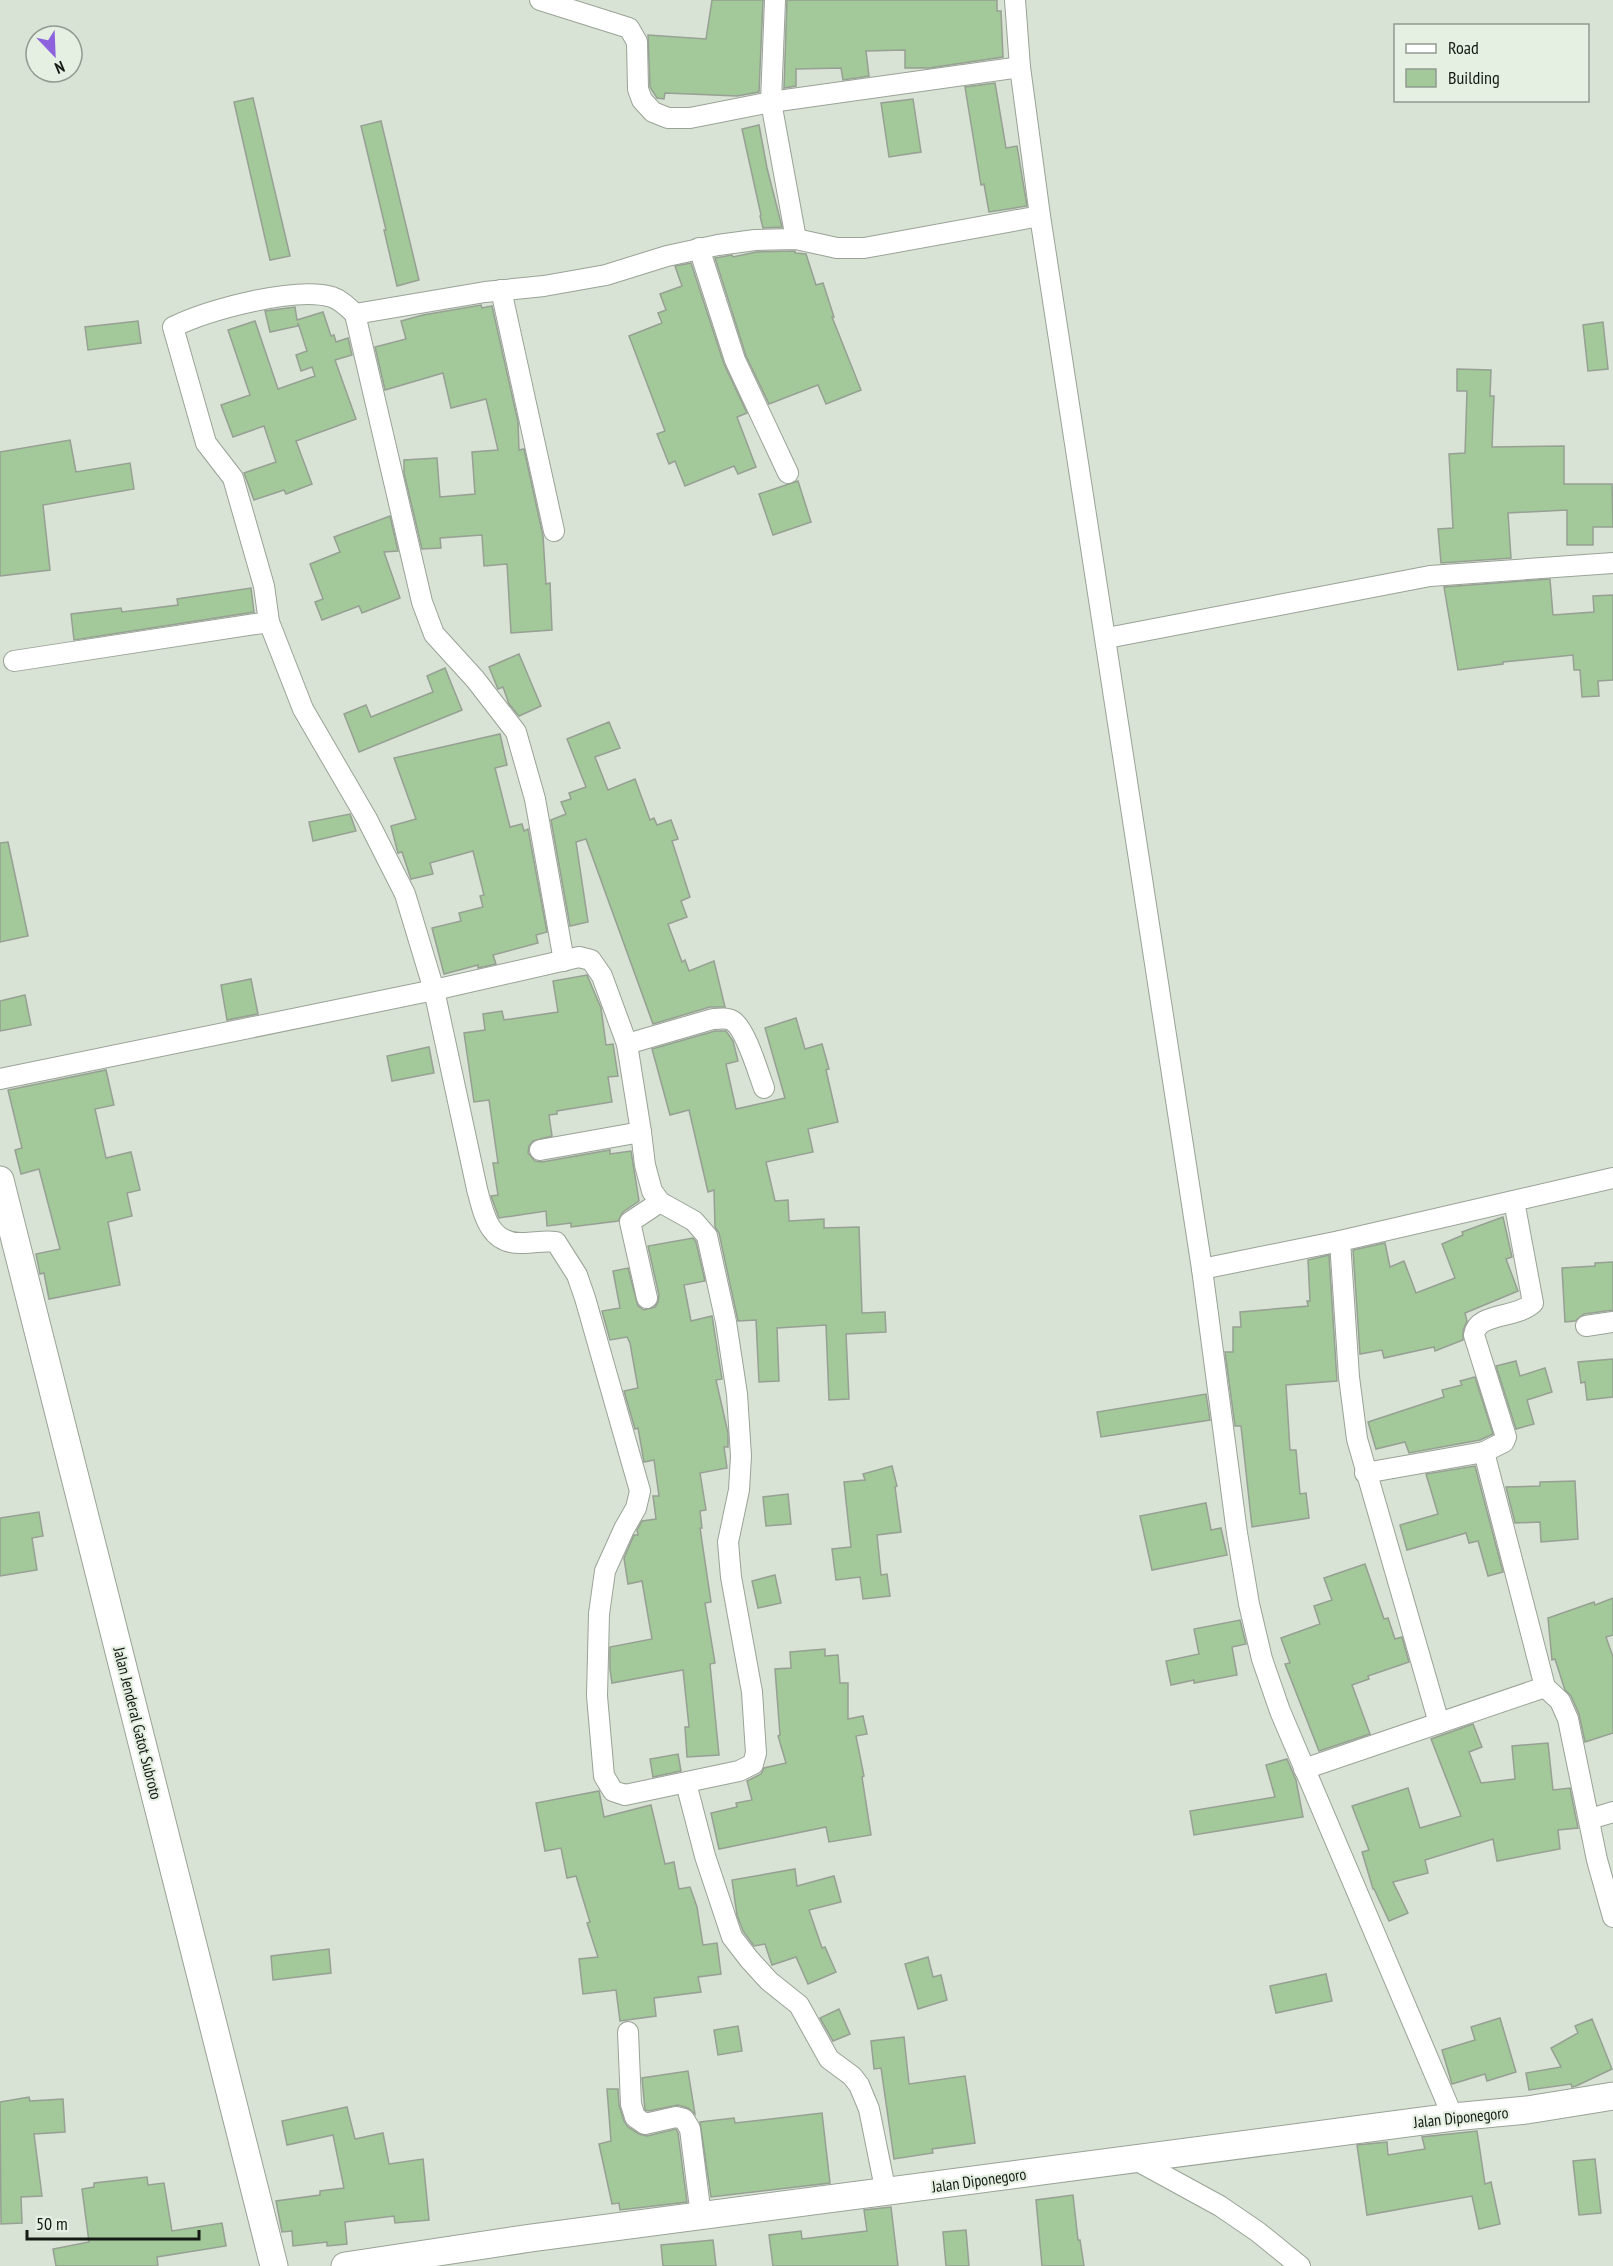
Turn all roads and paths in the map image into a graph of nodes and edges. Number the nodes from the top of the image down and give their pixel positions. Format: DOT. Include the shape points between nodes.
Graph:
graph roads {
  1 [pos="540,0"];
  2 [pos="775,0"];
  3 [pos="1015,0"];
  4 [pos="575,6"];
  5 [pos="1020,67"];
  6 [pos="771,102"];
  7 [pos="1040,216"];
  8 [pos="796,239"];
  9 [pos="699,248"];
  10 [pos="501,290"];
  11 [pos="355,314"];
  12 [pos="788,473"];
  13 [pos="554,531"];
  14 [pos="1613,563"];
  15 [pos="269,622"];
  16 [pos="1107,638"];
  17 [pos="14,661"];
  18 [pos="564,961"];
  19 [pos="434,990"];
  20 [pos="627,1044"];
  21 [pos="0,1079"];
  22 [pos="764,1088"];
  23 [pos="641,1132"];
  24 [pos="540,1150"];
  25 [pos="1613,1178"];
  26 [pos="0,1179"];
  27 [pos="1514,1201"];
  28 [pos="660,1202"];
  29 [pos="1340,1241"];
  30 [pos="1202,1269"];
  31 [pos="647,1298"];
  32 [pos="1613,1322"];
  33 [pos="1586,1326"];
  34 [pos="1484,1452"];
  35 [pos="1365,1473"];
  36 [pos="1545,1687"];
  37 [pos="1439,1723"];
  38 [pos="1304,1768"];
  39 [pos="686,1783"];
  40 [pos="1613,1812"];
  41 [pos="1590,1819"];
  42 [pos="1613,1917"];
  43 [pos="628,2032"];
  44 [pos="1613,2096"];
  45 [pos="1453,2117"];
  46 [pos="1134,2159"];
  47 [pos="886,2193"];
  48 [pos="701,2216"];
  49 [pos="356,2265"];
  50 [pos="274,2266"];
  51 [pos="1300,2266"];
  1 -- 4 [label="street"];
  2 -- 6 [label="street"];
  3 -- 5 [label="street"];
  4 -- 6 [label="street" via="633,33 639,95 645,105 662,117 690,118"];
  5 -- 6 [label="street"];
  5 -- 7 [label="street"];
  6 -- 8 [label="street"];
  7 -- 8 [label="street" via="872,247 837,248"];
  7 -- 16 [label="street"];
  8 -- 9 [label="street"];
  9 -- 10 [label="street" via="606,275"];
  9 -- 12 [label="street" via="735,360"];
  10 -- 11 [label="street"];
  10 -- 13 [label="street"];
  11 -- 15 [label="street" via="333,297 303,295 221,309 173,327 206,443 233,478 264,586"];
  11 -- 18 [label="street" via="422,602 434,634 516,732 535,799"];
  14 -- 16 [label="street" via="1438,575"];
  15 -- 17 [label="street"];
  15 -- 19 [label="street" via="303,710 367,819 405,894"];
  16 -- 30 [label="street"];
  18 -- 19 [label="street"];
  18 -- 20 [label="street" via="579,957 595,964"];
  19 -- 21 [label="street"];
  19 -- 39 [label="street" via="485,1216 499,1238 510,1244 556,1242 577,1275 640,1491 636,1508 605,1571 601,1595 597,1696 604,1776 609,1788 619,1794"];
  20 -- 22 [label="street" via="726,1019 742,1033"];
  20 -- 23 [label="street"];
  23 -- 24 [label="street"];
  23 -- 28 [label="street" via="652,1191"];
  25 -- 27 [label="street"];
  26 -- 50 [label="main road, Jalan Jenderal Gatot Subroto"];
  27 -- 29 [label="street"];
  27 -- 34 [label="street" via="1533,1303 1475,1327 1474,1335 1506,1437 1504,1442"];
  28 -- 31 [label="street" via="630,1222"];
  28 -- 39 [label="street" via="694,1221 707,1236 726,1322 741,1455 739,1490 728,1542 752,1692 756,1748 754,1761 747,1768"];
  29 -- 30 [label="street"];
  29 -- 35 [label="street" via="1352,1408"];
  30 -- 38 [label="street" via="1249,1604 1262,1659"];
  32 -- 33 [label="street"];
  34 -- 35 [label="street"];
  34 -- 36 [label="street"];
  35 -- 37 [label="street"];
  36 -- 37 [label="street"];
  36 -- 41 [label="street" via="1565,1709"];
  37 -- 38 [label="street"];
  38 -- 45 [label="street"];
  39 -- 47 [label="street" via="732,1937 769,1981 799,2005 829,2059 859,2085 869,2109"];
  40 -- 41 [label="street"];
  41 -- 42 [label="street"];
  43 -- 48 [label="street" via="635,2117 645,2124 676,2117 684,2119 690,2129"];
  44 -- 45 [label="main road, Jalan Diponegoro"];
  45 -- 46 [label="main road, Jalan Diponegoro"];
  46 -- 47 [label="main road, Jalan Diponegoro"];
  46 -- 51 [label="street" via="1220,2206"];
  47 -- 48 [label="main road, Jalan Diponegoro"];
  48 -- 49 [label="main road, Jalan Diponegoro"];
}
